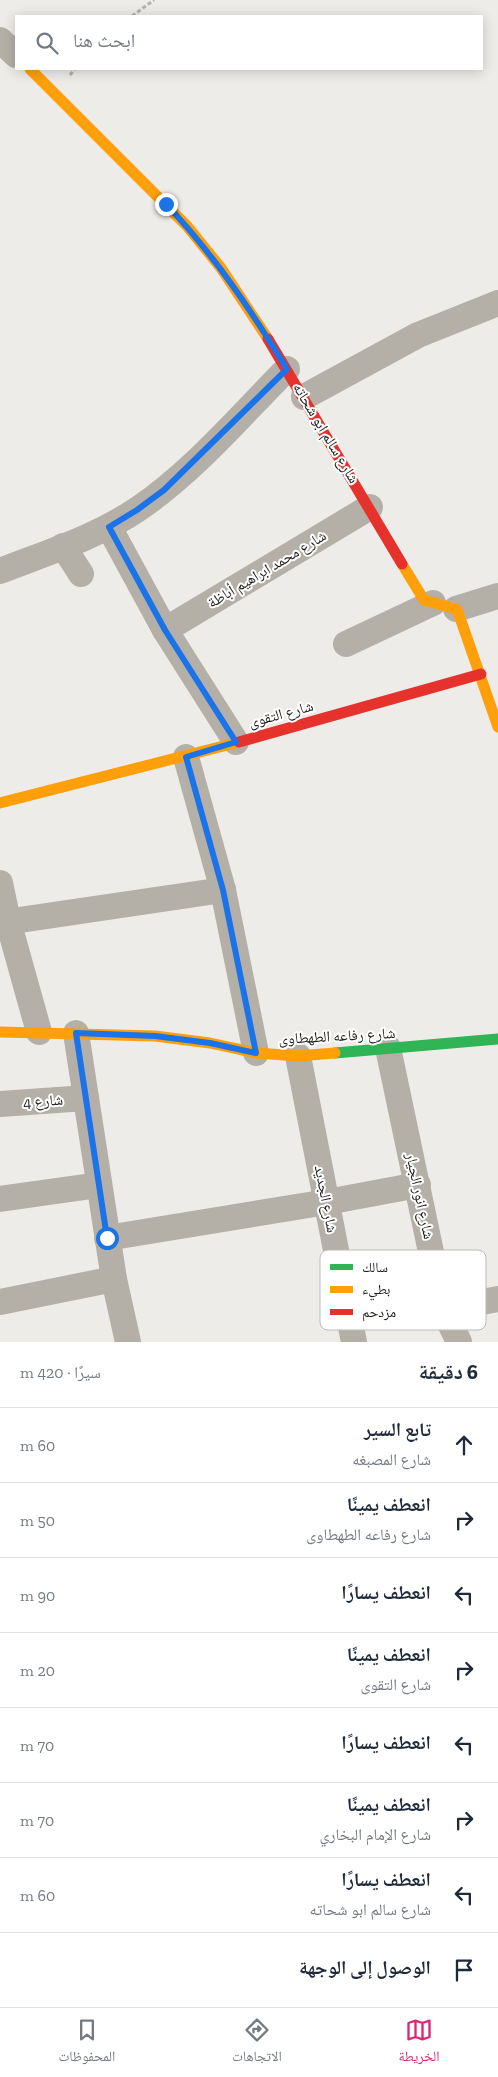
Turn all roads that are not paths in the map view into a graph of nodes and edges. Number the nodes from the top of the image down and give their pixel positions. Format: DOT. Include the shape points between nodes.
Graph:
graph roads {
  1 [pos="0,40"];
  2 [pos="15,54"];
  3 [pos="31,70"];
  4 [pos="498,303"];
  5 [pos="287,369"];
  6 [pos="304,397"];
  7 [pos="370,508"];
  8 [pos="109,527"];
  9 [pos="63,546"];
  10 [pos="0,571"];
  11 [pos="81,574"];
  12 [pos="498,596"];
  13 [pos="444,606"];
  14 [pos="165,630"];
  15 [pos="346,644"];
  16 [pos="481,674"];
  17 [pos="498,727"];
  18 [pos="236,742"];
  19 [pos="186,757"];
  20 [pos="0,803"];
  21 [pos="0,883"];
  22 [pos="223,890"];
  23 [pos="4,922"];
  24 [pos="0,1032"];
  25 [pos="40,1032"];
  26 [pos="76,1033"];
  27 [pos="498,1039"];
  28 [pos="388,1048"];
  29 [pos="256,1053"];
  30 [pos="298,1056"];
  31 [pos="86,1098"];
  32 [pos="0,1104"];
  33 [pos="99,1185"];
  34 [pos="418,1185"];
  35 [pos="0,1199"];
  36 [pos="327,1202"];
  37 [pos="107,1238"];
  38 [pos="336,1250"];
  39 [pos="431,1250"];
  40 [pos="114,1279"];
  41 [pos="0,1302"];
  42 [pos="453,1330"];
  43 [pos="128,1342"];
  44 [pos="459,1342"];
  1 -- 2 [label="street"];
  3 -- 5 [label="street, شارع سالم ابو شحاته" via="207,249"];
  4 -- 6 [label="street" via="418,335"];
  5 -- 6 [label="street, شارع سالم ابو شحاته"];
  5 -- 8 [label="street" via="164,490"];
  6 -- 7 [label="street, شارع سالم ابو شحاته"];
  7 -- 13 [label="street, شارع سالم ابو شحاته" via="419,594 424,600"];
  7 -- 14 [label="street, شارع محمد ابراهيم أباظة"];
  8 -- 9 [label="street"];
  8 -- 14 [label="street"];
  9 -- 10 [label="street"];
  9 -- 11 [label="street"];
  12 -- 13 [label="street"];
  13 -- 15 [label="street"];
  13 -- 16 [label="street, شارع سالم ابو شحاته"];
  14 -- 18 [label="street"];
  16 -- 17 [label="street, شارع سالم ابو شحاته"];
  16 -- 18 [label="street, شارع التقوى"];
  18 -- 19 [label="street, شارع التقوى"];
  19 -- 20 [label="street, شارع التقوى"];
  19 -- 22 [label="street"];
  21 -- 23 [label="street"];
  22 -- 23 [label="street"];
  22 -- 29 [label="street"];
  23 -- 25 [label="street"];
  24 -- 25 [label="street, شارع رفاعه الطهطاوى"];
  25 -- 26 [label="street, شارع رفاعه الطهطاوى"];
  26 -- 29 [label="street, شارع رفاعه الطهطاوى" via="155,1036"];
  26 -- 31 [label="street"];
  27 -- 28 [label="street, شارع رفاعه الطهطاوى"];
  28 -- 30 [label="street, شارع رفاعه الطهطاوى"];
  28 -- 34 [label="street, شارع انور الجيار"];
  29 -- 30 [label="street, شارع رفاعه الطهطاوى"];
  30 -- 36 [label="street, شارع الجديد"];
  31 -- 32 [label="street, شارع 4"];
  31 -- 33 [label="street"];
  33 -- 35 [label="street"];
  33 -- 37 [label="street"];
  34 -- 36 [label="street"];
  34 -- 39 [label="street, شارع انور الجيار"];
  36 -- 37 [label="street"];
  36 -- 38 [label="street, شارع الجديد"];
  37 -- 40 [label="street"];
  40 -- 41 [label="street"];
  40 -- 43 [label="street"];
  42 -- 44 [label="street, شارع انور الجيار"];
}
